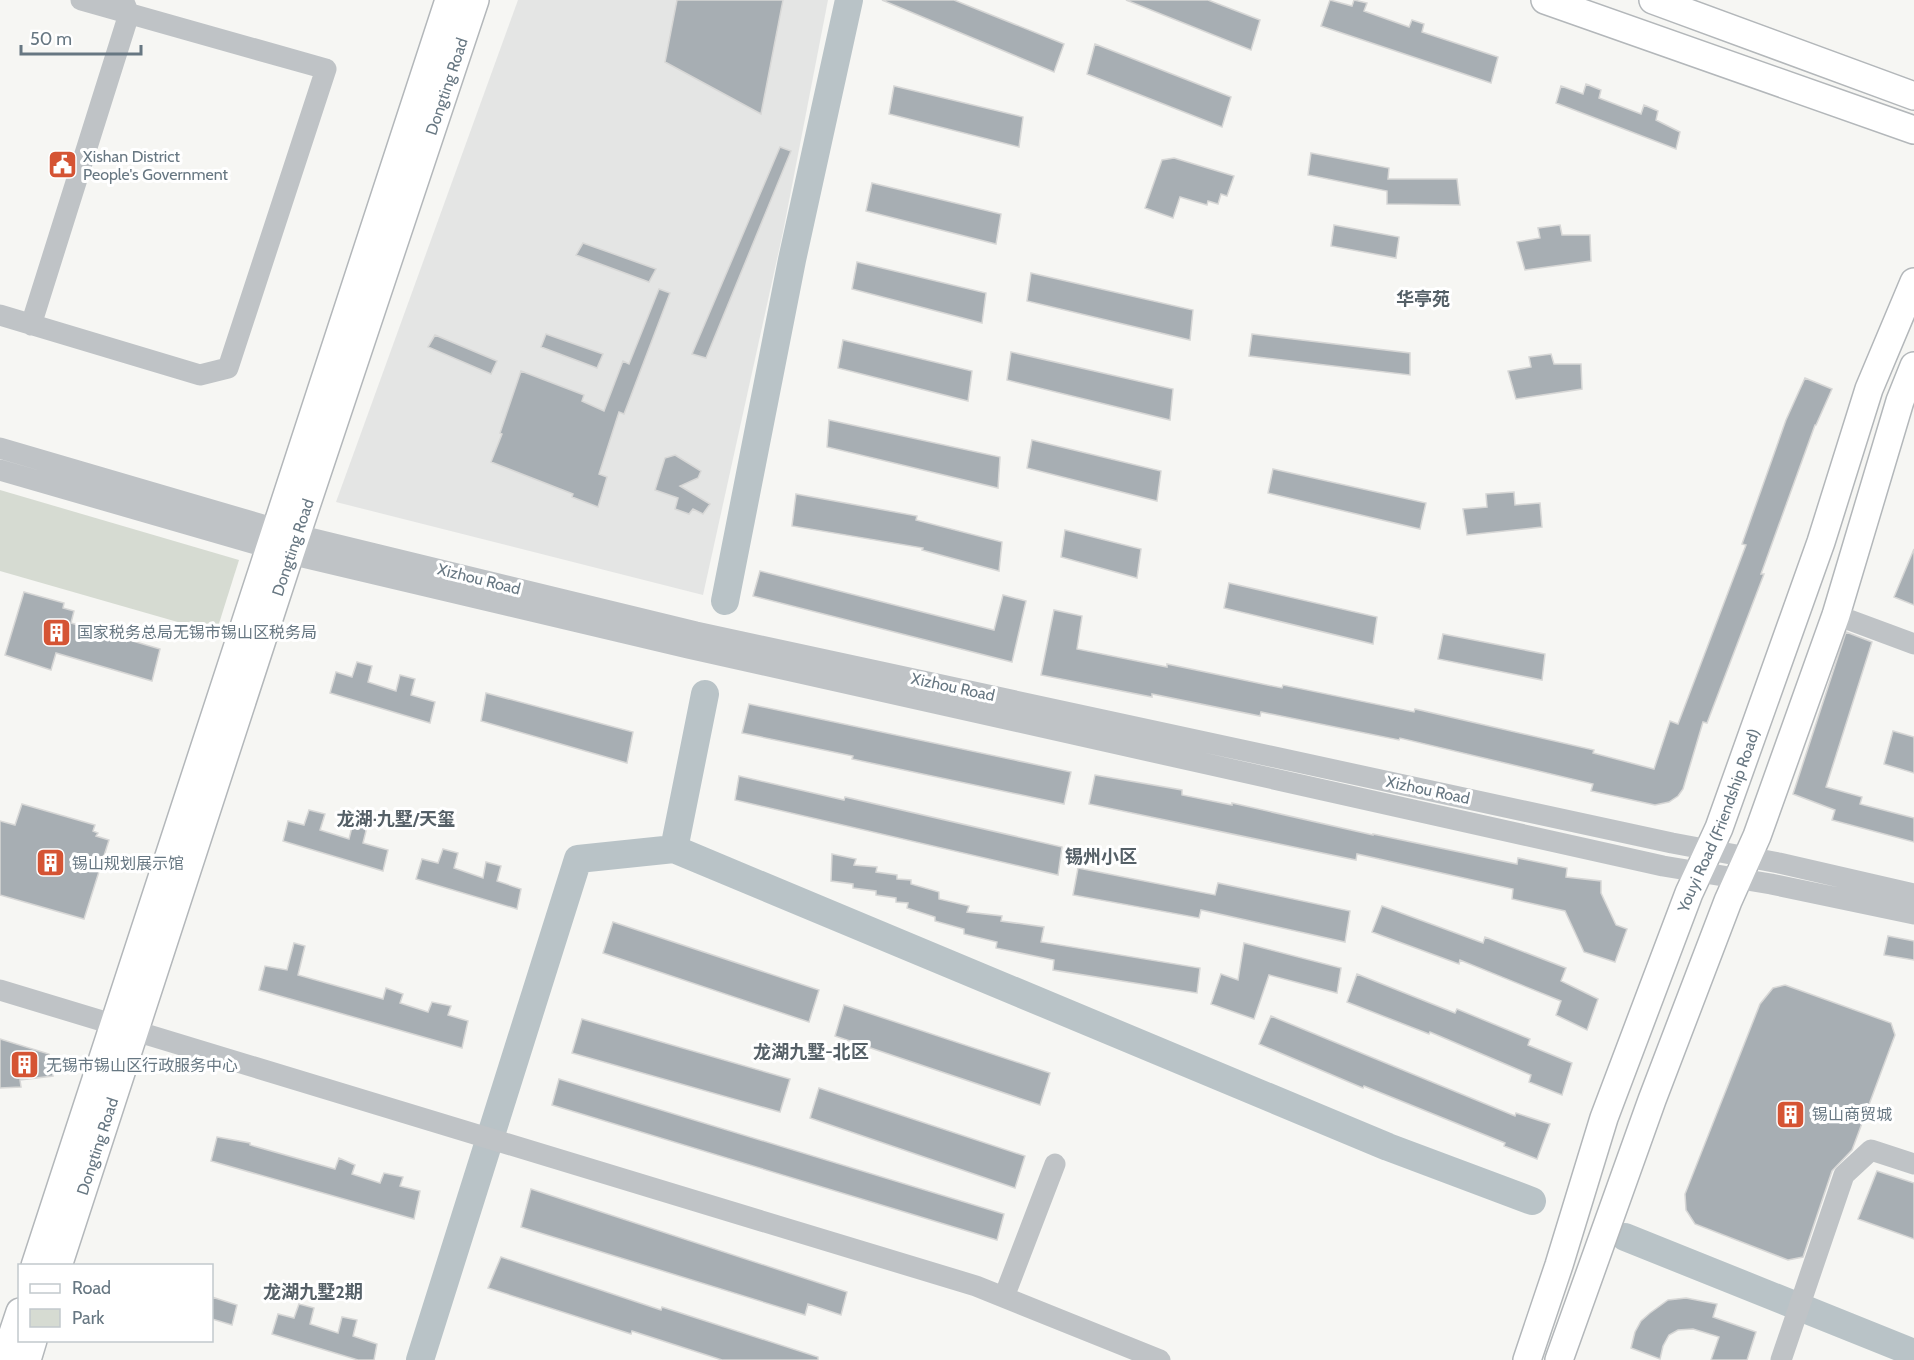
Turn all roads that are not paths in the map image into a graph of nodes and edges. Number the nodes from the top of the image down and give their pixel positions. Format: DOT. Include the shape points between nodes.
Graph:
graph roads {
  1 [pos="81,0"];
  2 [pos="449,0"];
  3 [pos="476,0"];
  4 [pos="1545,0"];
  5 [pos="1653,0"];
  6 [pos="126,7"];
  7 [pos="1914,96"];
  8 [pos="1914,130"];
  9 [pos="1914,282"];
  10 [pos="0,315"];
  11 [pos="31,325"];
  12 [pos="1914,366"];
  13 [pos="0,448"];
  14 [pos="0,470"];
  15 [pos="283,542"];
  16 [pos="1836,615"];
  17 [pos="1914,644"];
  18 [pos="1704,861"];
  19 [pos="1743,868"];
  20 [pos="1914,894"];
  21 [pos="1914,914"];
  22 [pos="0,990"];
  23 [pos="124,1028"];
  24 [pos="1055,1164"];
  25 [pos="1914,1164"];
  26 [pos="36,1264"];
  27 [pos="59,1264"];
  28 [pos="1004,1297"];
  29 [pos="18,1318"];
  30 [pos="33,1342"];
  31 [pos="4,1360"];
  32 [pos="27,1360"];
  33 [pos="1160,1360"];
  34 [pos="1527,1360"];
  35 [pos="1559,1360"];
  36 [pos="1781,1360"];
  1 -- 6 [label="street"];
  2 -- 15 [label="main road, Dongting Road"];
  3 -- 15 [label="main road, Dongting Road"];
  4 -- 8 [label="main road"];
  5 -- 7 [label="main road"];
  6 -- 11 [label="street"];
  6 -- 11 [label="street" via="326,69 228,368 200,375"];
  9 -- 18 [label="main road, Youyi Road (Friendship Road)" via="1869,389 1821,542"];
  10 -- 11 [label="street"];
  12 -- 16 [label="main road"];
  13 -- 15 [label="street, Xizhou Road"];
  14 -- 15 [label="street, Xizhou Road"];
  15 -- 18 [label="street, Xizhou Road" via="711,653 1640,860"];
  15 -- 23 [label="main road, Dongting Road"];
  16 -- 17 [label="street"];
  16 -- 19 [label="main road"];
  18 -- 19 [label="street, Xizhou Road"];
  18 -- 34 [label="main road, Youyi Road (Friendship Road)" via="1604,1118"];
  19 -- 20 [label="street, Xizhou Road"];
  19 -- 21 [label="street, Xizhou Road"];
  19 -- 35 [label="main road" via="1652,1100"];
  22 -- 23 [label="street"];
  23 -- 26 [label="main road, Dongting Road"];
  23 -- 27 [label="main road, Dongting Road"];
  23 -- 28 [label="street"];
  24 -- 28 [label="street"];
  25 -- 36 [label="street" via="1871,1150 1844,1175"];
  28 -- 33 [label="street"];
  29 -- 31 [label="main road"];
  30 -- 32 [label="main road"];
}
